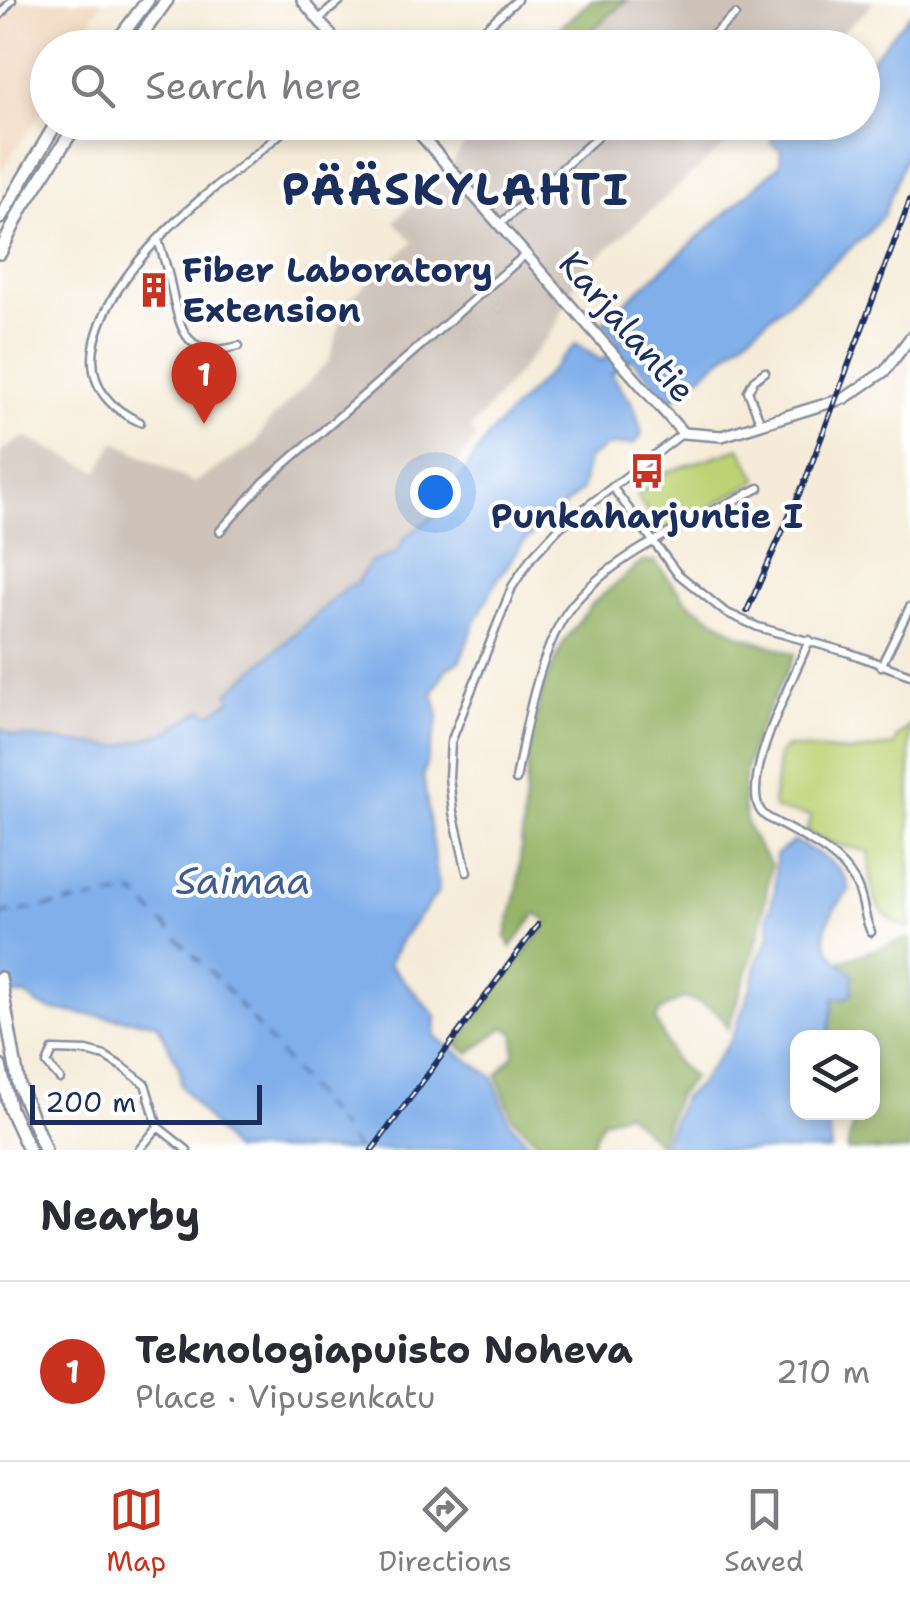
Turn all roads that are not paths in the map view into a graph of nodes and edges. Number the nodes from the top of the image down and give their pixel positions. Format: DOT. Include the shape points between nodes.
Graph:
graph roads {
  1 [pos="12,0"];
  2 [pos="148,0"];
  3 [pos="167,0"];
  4 [pos="302,0"];
  5 [pos="340,0"];
  6 [pos="517,0"];
  7 [pos="0,15"];
  8 [pos="735,15"];
  9 [pos="318,20"];
  10 [pos="126,30"];
  11 [pos="145,30"];
  12 [pos="327,30"];
  13 [pos="483,30"];
  14 [pos="718,30"];
  15 [pos="47,140"];
  16 [pos="66,140"];
  17 [pos="272,140"];
  18 [pos="426,140"];
  19 [pos="594,140"];
  20 [pos="0,218"];
  21 [pos="500,224"];
  22 [pos="158,239"];
  23 [pos="0,253"];
  24 [pos="527,253"];
  25 [pos="910,338"];
  26 [pos="239,346"];
  27 [pos="765,372"];
  28 [pos="140,422"];
  29 [pos="760,424"];
  30 [pos="682,433"];
  31 [pos="613,488"];
  32 [pos="760,488"];
  33 [pos="220,532"];
  34 [pos="652,543"];
  35 [pos="910,607"];
  36 [pos="809,640"];
  37 [pos="882,666"];
  38 [pos="910,675"];
  39 [pos="516,780"];
  40 [pos="467,872"];
  41 [pos="871,932"];
  42 [pos="0,978"];
  43 [pos="0,1066"];
  44 [pos="1,1074"];
  45 [pos="60,1079"];
  46 [pos="158,1128"];
  47 [pos="28,1150"];
  48 [pos="45,1150"];
  49 [pos="139,1150"];
  50 [pos="187,1150"];
  1 -- 7 [label="street"];
  2 -- 10 [label="highway"];
  3 -- 11 [label="highway"];
  4 -- 9 [label="street"];
  5 -- 9 [label="street"];
  6 -- 13 [label="street"];
  8 -- 14 [label="street"];
  9 -- 12 [label="street"];
  15 -- 20 [label="highway"];
  16 -- 23 [label="highway"];
  17 -- 22 [label="street"];
  18 -- 21 [label="street, Karjalantie"];
  19 -- 21 [label="street"];
  21 -- 24 [label="street, Karjalantie"];
  22 -- 26 [label="street" via="184,336 206,350"];
  22 -- 28 [label="street" via="107,309 92,358 105,400"];
  24 -- 30 [label="street, Karjalantie"];
  24 -- 33 [label="street" via="264,482"];
  25 -- 29 [label="street" via="863,389"];
  27 -- 29 [label="street" via="748,392"];
  29 -- 30 [label="street" via="722,436"];
  30 -- 31 [label="street"];
  31 -- 34 [label="street"];
  31 -- 40 [label="street" via="531,558 461,712 449,777"];
  32 -- 34 [label="street"];
  34 -- 36 [label="street" via="696,592 725,612"];
  34 -- 39 [label="street" via="602,575 567,613 532,701"];
  35 -- 37 [label="street"];
  36 -- 37 [label="street"];
  36 -- 41 [label="street" via="771,727 760,765 759,810 844,866"];
  37 -- 38 [label="street"];
  42 -- 48 [label="highway" via="16,1071"];
  43 -- 44 [label="highway"];
  44 -- 47 [label="highway"];
  45 -- 46 [label="street" via="47,1064 54,1050 105,1056 145,1084"];
  46 -- 49 [label="street"];
  46 -- 50 [label="street"];
}
